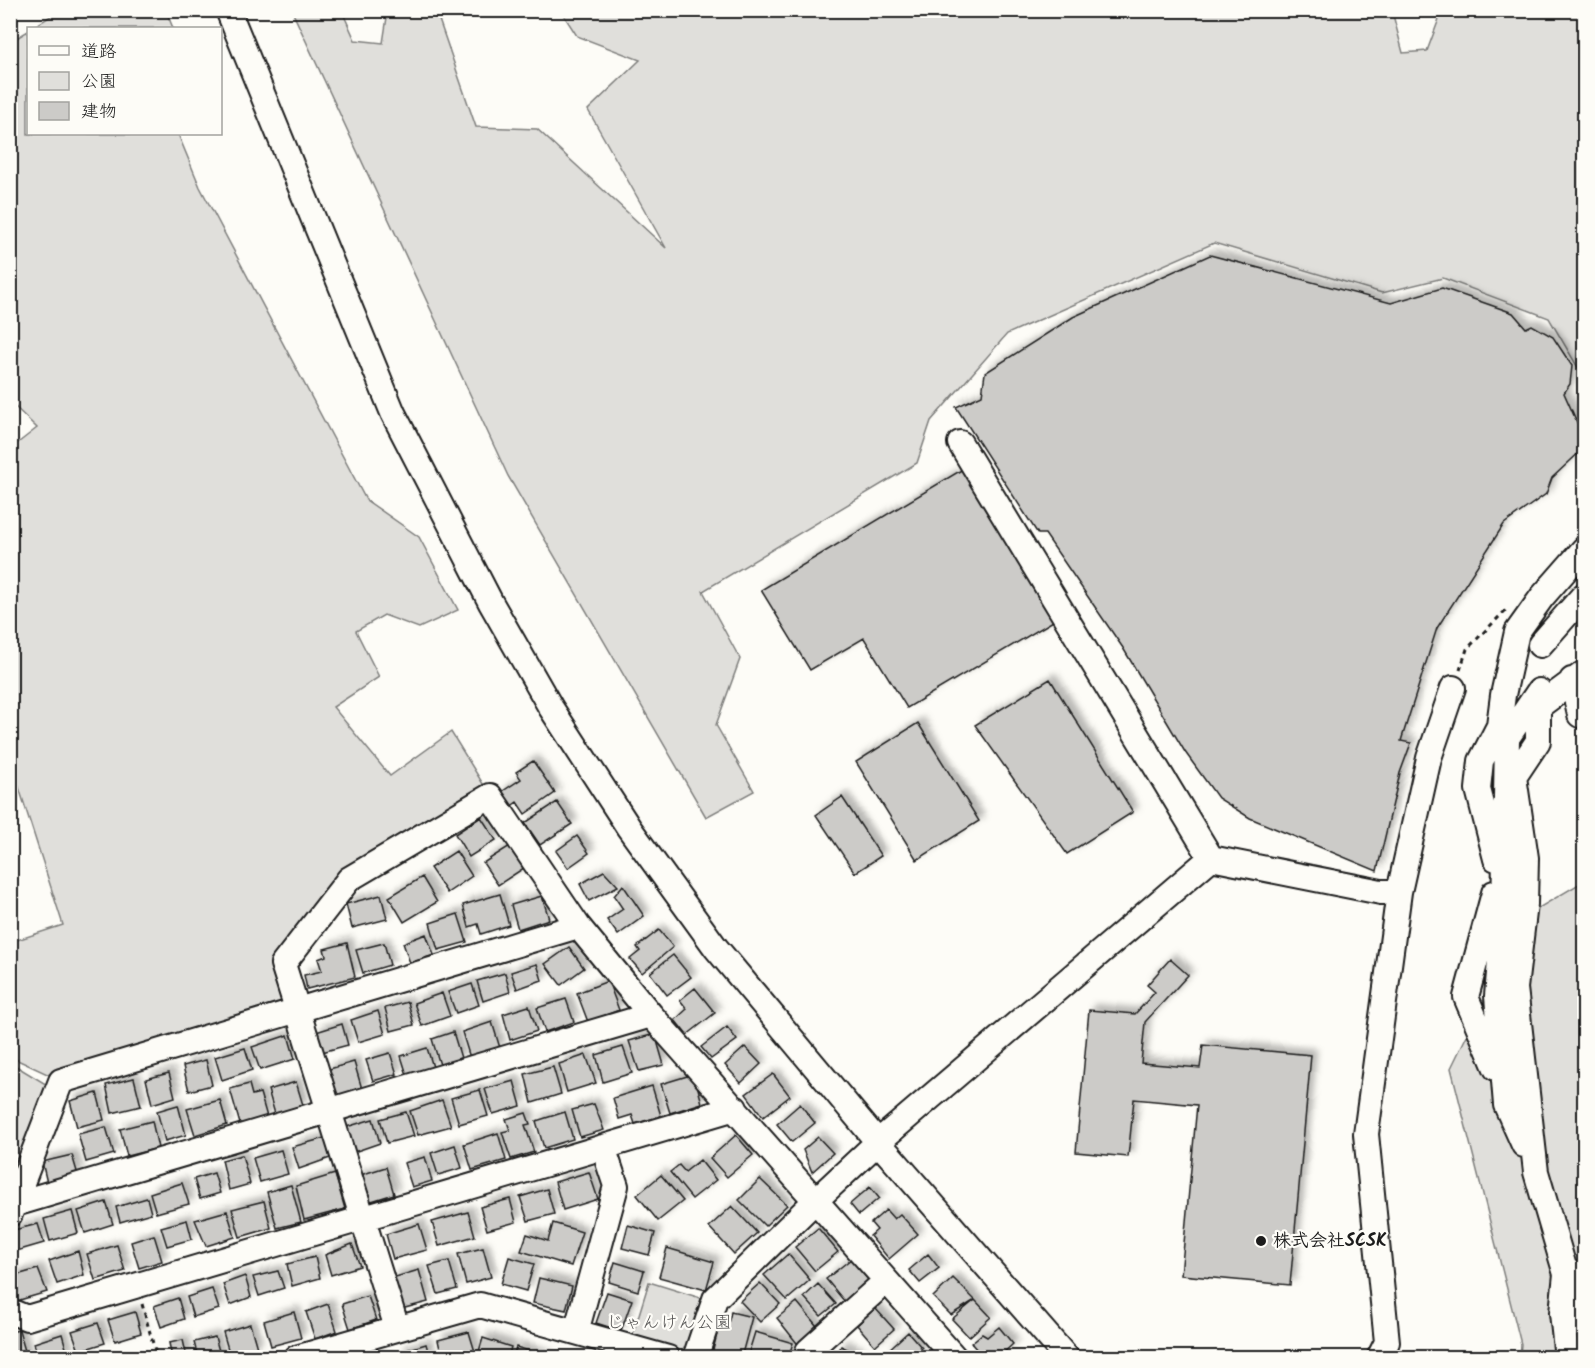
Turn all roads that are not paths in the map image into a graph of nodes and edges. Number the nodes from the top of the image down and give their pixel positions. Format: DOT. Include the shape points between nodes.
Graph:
graph roads {
  1 [pos="228,10"];
  2 [pos="960,443"];
  3 [pos="1584,549"];
  4 [pos="1584,596"];
  5 [pos="1540,645"];
  6 [pos="1580,676"];
  7 [pos="1454,688"];
  8 [pos="1580,715"];
  9 [pos="1211,858"];
  10 [pos="1399,892"];
  11 [pos="578,926"];
  12 [pos="298,1009"];
  13 [pos="651,1014"];
  14 [pos="1504,1086"];
  15 [pos="735,1108"];
  16 [pos="329,1111"];
  17 [pos="878,1142"];
  18 [pos="603,1147"];
  19 [pos="1536,1172"];
  20 [pos="816,1200"];
  21 [pos="13,1209"];
  22 [pos="362,1219"];
  23 [pos="886,1281"];
  24 [pos="10,1311"];
  25 [pos="1584,1326"];
  26 [pos="397,1328"];
  27 [pos="576,1332"];
  28 [pos="296,1358"];
  29 [pos="668,1358"];
  30 [pos="695,1358"];
  31 [pos="806,1358"];
  32 [pos="955,1358"];
  33 [pos="1067,1358"];
  34 [pos="1379,1358"];
  35 [pos="1567,1358"];
  1 -- 17 [label="street" via="393,413 540,689 628,828 716,948"];
  2 -- 9 [label="street"];
  3 -- 14 [label="street" via="1517,632 1499,726 1481,761 1478,789 1495,846 1498,879 1466,998"];
  4 -- 5 [label="street"];
  6 -- 8 [label="street"];
  6 -- 14 [label="street" via="1545,681 1507,738 1504,915 1497,996"];
  6 -- 19 [label="street" via="1538,707 1538,741 1514,777 1526,858 1515,988"];
  7 -- 10 [label="street" via="1429,758"];
  9 -- 10 [label="street" via="1381,892"];
  9 -- 17 [label="street"];
  10 -- 34 [label="street" via="1366,1134 1387,1342"];
  11 -- 12 [label="street"];
  11 -- 12 [label="street" via="490,796 349,879 283,964"];
  11 -- 13 [label="street"];
  12 -- 16 [label="street"];
  12 -- 21 [label="street" via="61,1081"];
  13 -- 15 [label="street"];
  13 -- 16 [label="street"];
  14 -- 19 [label="street" via="1506,1105"];
  15 -- 18 [label="street"];
  15 -- 20 [label="street"];
  16 -- 21 [label="street"];
  16 -- 22 [label="street"];
  17 -- 20 [label="street"];
  17 -- 33 [label="street"];
  18 -- 22 [label="street"];
  18 -- 27 [label="street" via="616,1186"];
  19 -- 25 [label="street" via="1560,1224"];
  19 -- 35 [label="street" via="1566,1274 1562,1313"];
  20 -- 23 [label="street"];
  20 -- 30 [label="street" via="715,1299"];
  22 -- 24 [label="street" via="27,1318"];
  22 -- 26 [label="street"];
  23 -- 31 [label="street" via="808,1351"];
  23 -- 32 [label="street"];
  26 -- 27 [label="street" via="480,1305"];
  26 -- 28 [label="street"];
  27 -- 29 [label="street"];
}
